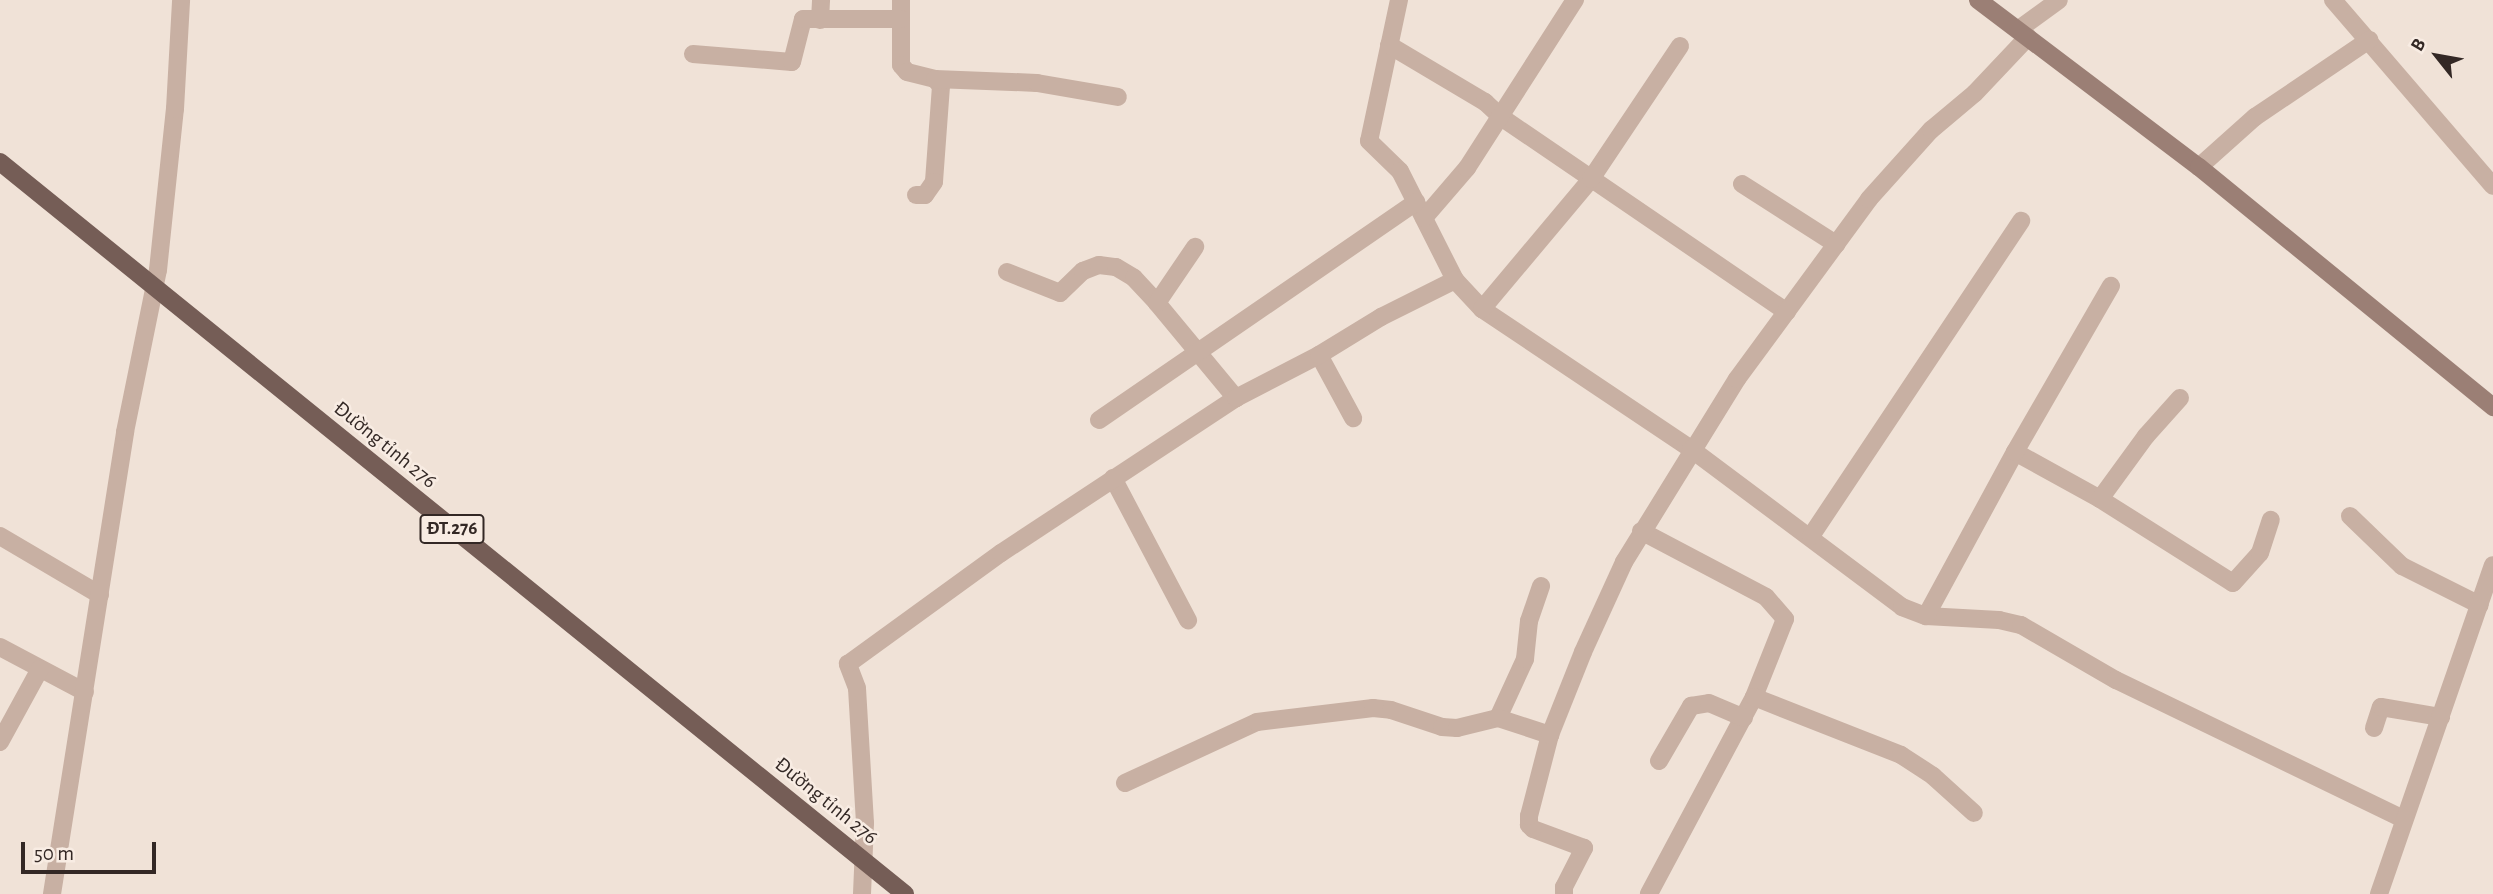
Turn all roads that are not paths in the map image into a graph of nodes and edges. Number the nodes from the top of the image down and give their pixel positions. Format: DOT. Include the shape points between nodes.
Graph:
graph roads {
  1 [pos="181,0"];
  2 [pos="821,0"];
  3 [pos="901,0"];
  4 [pos="1399,0"];
  5 [pos="1575,0"];
  6 [pos="1978,0"];
  7 [pos="2059,0"];
  8 [pos="2333,0"];
  9 [pos="901,19"];
  10 [pos="820,20"];
  11 [pos="2023,33"];
  12 [pos="2369,40"];
  13 [pos="1389,45"];
  14 [pos="1680,46"];
  15 [pos="693,54"];
  16 [pos="935,79"];
  17 [pos="1118,97"];
  18 [pos="1501,117"];
  19 [pos="0,162"];
  20 [pos="2199,167"];
  21 [pos="1591,179"];
  22 [pos="1742,184"];
  23 [pos="2493,186"];
  24 [pos="916,195"];
  25 [pos="1420,210"];
  26 [pos="2021,221"];
  27 [pos="1836,244"];
  28 [pos="1195,247"];
  29 [pos="1007,272"];
  30 [pos="1455,280"];
  31 [pos="2111,286"];
  32 [pos="154,287"];
  33 [pos="1157,303"];
  34 [pos="1482,309"];
  35 [pos="1787,312"];
  36 [pos="1196,353"];
  37 [pos="1319,355"];
  38 [pos="1236,398"];
  39 [pos="2179,398"];
  40 [pos="2493,407"];
  41 [pos="1353,418"];
  42 [pos="1099,420"];
  43 [pos="1691,450"];
  44 [pos="2015,452"];
  45 [pos="1113,478"];
  46 [pos="2100,499"];
  47 [pos="2350,516"];
  48 [pos="2271,520"];
  49 [pos="1641,531"];
  50 [pos="0,536"];
  51 [pos="1811,536"];
  52 [pos="2493,565"];
  53 [pos="1541,586"];
  54 [pos="100,595"];
  55 [pos="2480,605"];
  56 [pos="1926,616"];
  57 [pos="1188,620"];
  58 [pos="0,648"];
  59 [pos="40,669"];
  60 [pos="85,692"];
  61 [pos="1754,697"];
  62 [pos="2441,717"];
  63 [pos="1498,718"];
  64 [pos="1744,718"];
  65 [pos="2374,729"];
  66 [pos="1550,735"];
  67 [pos="0,742"];
  68 [pos="1659,761"];
  69 [pos="1125,783"];
  70 [pos="1974,813"];
  71 [pos="2404,819"];
  72 [pos="863,862"];
  73 [pos="52,894"];
  74 [pos="862,894"];
  75 [pos="905,894"];
  76 [pos="1564,894"];
  77 [pos="1649,894"];
  78 [pos="2379,894"];
  1 -- 32 [label="street" via="175,108"];
  2 -- 10 [label="street"];
  3 -- 9 [label="street"];
  4 -- 13 [label="street"];
  5 -- 18 [label="street"];
  6 -- 11 [label="main road"];
  7 -- 11 [label="street"];
  8 -- 12 [label="street"];
  9 -- 10 [label="street"];
  9 -- 16 [label="street" via="901,65 907,72"];
  10 -- 15 [label="street" via="803,19 792,62"];
  11 -- 20 [label="main road"];
  11 -- 27 [label="street" via="1975,93 1931,130 1869,199"];
  12 -- 20 [label="street" via="2255,117"];
  12 -- 23 [label="street"];
  13 -- 18 [label="street" via="1485,102"];
  13 -- 25 [label="street" via="1369,141 1400,171"];
  14 -- 21 [label="street"];
  16 -- 17 [label="street" via="1037,83"];
  16 -- 24 [label="street" via="942,90 934,182 928,193"];
  18 -- 21 [label="street"];
  18 -- 25 [label="street" via="1467,169"];
  19 -- 32 [label="main road, Đường tỉnh 276 / ĐT.276"];
  20 -- 40 [label="main road"];
  21 -- 34 [label="street"];
  21 -- 35 [label="street"];
  22 -- 27 [label="street"];
  25 -- 30 [label="street"];
  25 -- 36 [label="street"];
  26 -- 51 [label="street"];
  27 -- 35 [label="street"];
  28 -- 33 [label="street"];
  29 -- 33 [label="street" via="1060,293 1083,271 1100,265 1115,267 1134,278"];
  30 -- 34 [label="street"];
  30 -- 37 [label="street"];
  31 -- 44 [label="street"];
  32 -- 54 [label="street" via="125,432"];
  32 -- 72 [label="main road, Đường tỉnh 276 / ĐT.276"];
  33 -- 36 [label="street"];
  34 -- 43 [label="street"];
  35 -- 43 [label="street"];
  36 -- 38 [label="street"];
  36 -- 42 [label="street"];
  37 -- 38 [label="street"];
  37 -- 41 [label="street"];
  38 -- 45 [label="street"];
  39 -- 46 [label="street"];
  43 -- 49 [label="street"];
  43 -- 51 [label="street"];
  44 -- 46 [label="street"];
  44 -- 56 [label="street"];
  45 -- 57 [label="street"];
  45 -- 72 [label="street" via="848,664 857,688"];
  46 -- 48 [label="street" via="2233,583 2260,553"];
  47 -- 55 [label="street" via="2402,566"];
  49 -- 61 [label="street" via="1759,593 1783,613 1785,619"];
  49 -- 66 [label="street" via="1606,598"];
  50 -- 54 [label="street"];
  51 -- 56 [label="street" via="1902,607"];
  52 -- 55 [label="street"];
  53 -- 63 [label="street" via="1525,659"];
  54 -- 60 [label="street"];
  55 -- 62 [label="street"];
  56 -- 71 [label="street" via="2021,625 2116,680"];
  58 -- 59 [label="street"];
  59 -- 60 [label="street"];
  59 -- 67 [label="street"];
  60 -- 73 [label="street"];
  61 -- 64 [label="street"];
  61 -- 70 [label="street" via="1901,755"];
  62 -- 65 [label="street" via="2381,707"];
  62 -- 71 [label="street"];
  63 -- 66 [label="street"];
  63 -- 69 [label="street" via="1442,727 1373,708 1257,722"];
  64 -- 68 [label="street" via="1709,703 1691,706"];
  64 -- 77 [label="street"];
  66 -- 76 [label="street" via="1528,820 1533,829 1584,848"];
  71 -- 78 [label="street"];
  72 -- 74 [label="street"];
  72 -- 75 [label="main road, Đường tỉnh 276 / ĐT.276"];
}
